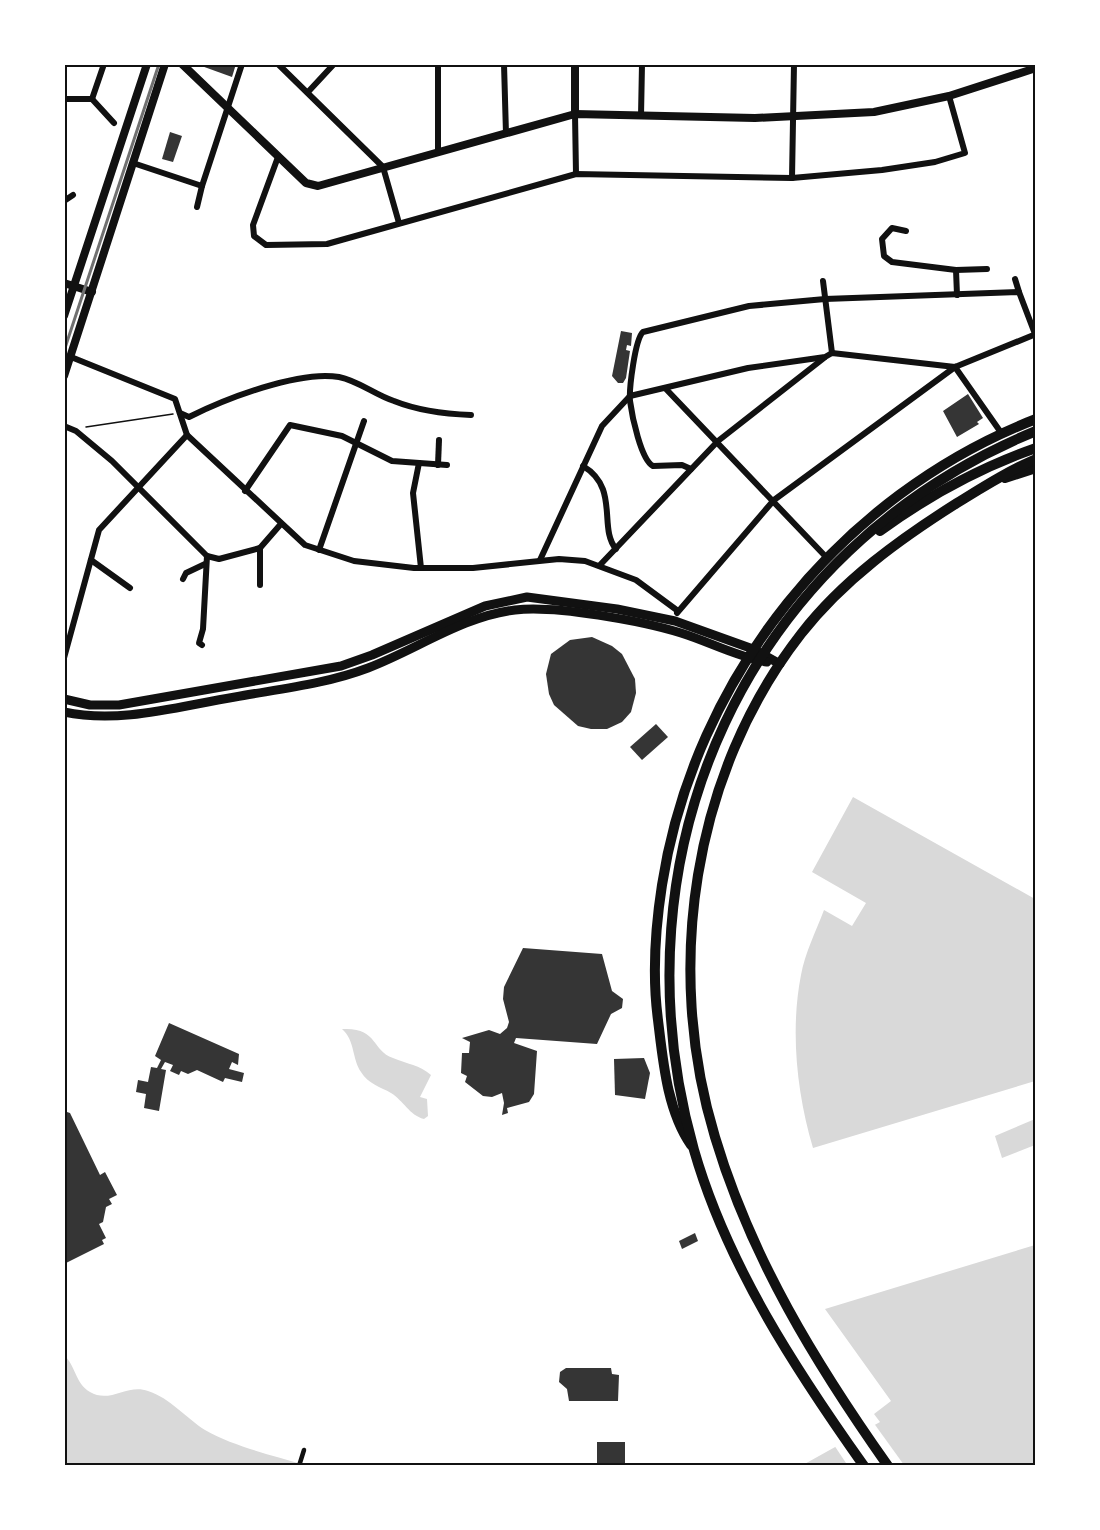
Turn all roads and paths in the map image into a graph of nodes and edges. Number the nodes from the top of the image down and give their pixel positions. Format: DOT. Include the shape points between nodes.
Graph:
graph roads {
  1 [pos="104,64"];
  2 [pos="147,64"];
  3 [pos="165,64"];
  4 [pos="182,64"];
  5 [pos="242,64"];
  6 [pos="278,64"];
  7 [pos="334,64"];
  8 [pos="438,64"];
  9 [pos="504,64"];
  10 [pos="575,64"];
  11 [pos="642,64"];
  12 [pos="794,64"];
  13 [pos="1035,68"];
  14 [pos="308,92"];
  15 [pos="949,96"];
  16 [pos="64,99"];
  17 [pos="92,99"];
  18 [pos="228,108"];
  19 [pos="575,114"];
  20 [pos="641,116"];
  21 [pos="792,118"];
  22 [pos="114,123"];
  23 [pos="506,134"];
  24 [pos="438,152"];
  25 [pos="278,157"];
  26 [pos="133,163"];
  27 [pos="383,167"];
  28 [pos="576,174"];
  29 [pos="792,178"];
  30 [pos="202,186"];
  31 [pos="73,195"];
  32 [pos="64,201"];
  33 [pos="197,207"];
  34 [pos="399,223"];
  35 [pos="906,231"];
  36 [pos="987,269"];
  37 [pos="956,270"];
  38 [pos="1015,279"];
  39 [pos="823,281"];
  40 [pos="64,283"];
  41 [pos="75,287"];
  42 [pos="92,292"];
  43 [pos="1019,292"];
  44 [pos="957,295"];
  45 [pos="825,299"];
  46 [pos="64,316"];
  47 [pos="1035,334"];
  48 [pos="832,353"];
  49 [pos="71,357"];
  50 [pos="825,357"];
  51 [pos="955,366"];
  52 [pos="64,376"];
  53 [pos="666,389"];
  54 [pos="630,396"];
  55 [pos="181,414"];
  56 [pos="471,415"];
  57 [pos="1035,419"];
  58 [pos="364,421"];
  59 [pos="64,426"];
  60 [pos="1035,431"];
  61 [pos="1002,434"];
  62 [pos="187,435"];
  63 [pos="82,436"];
  64 [pos="439,441"];
  65 [pos="718,441"];
  66 [pos="355,443"];
  67 [pos="1035,448"];
  68 [pos="1035,459"];
  69 [pos="418,463"];
  70 [pos="438,465"];
  71 [pos="447,465"];
  72 [pos="583,466"];
  73 [pos="1035,468"];
  74 [pos="691,469"];
  75 [pos="1006,474"];
  76 [pos="993,481"];
  77 [pos="141,487"];
  78 [pos="245,491"];
  79 [pos="774,501"];
  80 [pos="280,525"];
  81 [pos="260,548"];
  82 [pos="616,549"];
  83 [pos="319,550"];
  84 [pos="207,556"];
  85 [pos="827,558"];
  86 [pos="841,559"];
  87 [pos="91,560"];
  88 [pos="540,560"];
  89 [pos="205,564"];
  90 [pos="600,565"];
  91 [pos="421,568"];
  92 [pos="183,579"];
  93 [pos="260,585"];
  94 [pos="130,588"];
  95 [pos="676,616"];
  96 [pos="201,645"];
  97 [pos="750,654"];
  98 [pos="64,658"];
  99 [pos="780,664"];
  100 [pos="64,699"];
  101 [pos="64,711"];
  102 [pos="694,1151"];
  103 [pos="304,1450"];
  104 [pos="299,1466"];
  105 [pos="864,1466"];
  106 [pos="888,1466"];
  1 -- 17 [label="street"];
  2 -- 41 [label="main road"];
  3 -- 26 [label="main road"];
  4 -- 18 [label="street"];
  5 -- 18 [label="street"];
  6 -- 14 [label="street"];
  7 -- 14 [label="street"];
  8 -- 24 [label="street"];
  9 -- 23 [label="street"];
  10 -- 19 [label="street"];
  11 -- 20 [label="street"];
  12 -- 21 [label="street"];
  13 -- 15 [label="street"];
  14 -- 27 [label="street"];
  15 -- 21 [label="street" via="874,112"];
  15 -- 29 [label="street" via="965,153 882,170"];
  16 -- 17 [label="street"];
  17 -- 22 [label="street"];
  18 -- 25 [label="street"];
  18 -- 30 [label="street"];
  19 -- 20 [label="street"];
  19 -- 23 [label="street"];
  19 -- 28 [label="street"];
  20 -- 21 [label="street"];
  21 -- 29 [label="street"];
  23 -- 24 [label="street"];
  24 -- 27 [label="street"];
  25 -- 27 [label="street" via="312,186"];
  25 -- 34 [label="street" via="253,225 254,236 261,244 327,244"];
  26 -- 30 [label="street"];
  26 -- 42 [label="main road"];
  27 -- 34 [label="street"];
  28 -- 29 [label="street"];
  28 -- 34 [label="street"];
  30 -- 33 [label="street"];
  31 -- 32 [label="street"];
  35 -- 37 [label="street" via="892,228 882,239 884,256 891,262"];
  36 -- 37 [label="street"];
  37 -- 44 [label="street"];
  38 -- 43 [label="street"];
  39 -- 45 [label="street"];
  40 -- 41 [label="main road"];
  41 -- 42 [label="main road"];
  41 -- 46 [label="main road"];
  42 -- 49 [label="main road"];
  43 -- 44 [label="street"];
  43 -- 47 [label="street"];
  44 -- 45 [label="street"];
  45 -- 48 [label="street"];
  45 -- 54 [label="street" via="749,306 643,332 638,341"];
  47 -- 51 [label="street"];
  48 -- 50 [label="street"];
  48 -- 51 [label="street"];
  49 -- 52 [label="main road"];
  49 -- 55 [label="street" via="171,396 179,403"];
  50 -- 53 [label="street" via="748,368"];
  50 -- 65 [label="street"];
  51 -- 61 [label="street"];
  51 -- 79 [label="street"];
  53 -- 54 [label="street"];
  53 -- 65 [label="street"];
  54 -- 72 [label="street" via="602,426"];
  54 -- 74 [label="street" via="648,464"];
  55 -- 56 [label="street" via="189,417 250,391 293,381 338,377 393,401 440,414"];
  55 -- 62 [label="street"];
  55 -- 63 [label="path" via="86,426"];
  57 -- 61 [label="highway"];
  58 -- 66 [label="street"];
  59 -- 63 [label="street"];
  60 -- 86 [label="highway" via="933,483 891,513"];
  61 -- 75 [label="highway" via="1017,447 1019,459"];
  61 -- 85 [label="highway" via="941,466 908,489"];
  62 -- 77 [label="street"];
  62 -- 78 [label="street"];
  63 -- 77 [label="street"];
  64 -- 70 [label="street"];
  65 -- 74 [label="street"];
  65 -- 79 [label="street"];
  66 -- 69 [label="street" via="392,461"];
  66 -- 78 [label="street" via="342,436 290,425"];
  66 -- 83 [label="street"];
  67 -- 86 [label="highway" via="939,491"];
  68 -- 75 [label="highway"];
  69 -- 70 [label="street"];
  69 -- 91 [label="street" via="413,493"];
  70 -- 71 [label="street"];
  72 -- 82 [label="street" via="594,475 604,495 610,542"];
  72 -- 88 [label="street"];
  73 -- 76 [label="highway"];
  74 -- 82 [label="street"];
  75 -- 76 [label="highway"];
  76 -- 99 [label="highway" via="869,565 813,620"];
  77 -- 84 [label="street"];
  77 -- 87 [label="street" via="99,530"];
  78 -- 80 [label="street"];
  79 -- 85 [label="street"];
  79 -- 95 [label="street"];
  80 -- 81 [label="street"];
  80 -- 83 [label="street" via="298,541"];
  81 -- 84 [label="street" via="219,559"];
  81 -- 93 [label="street"];
  82 -- 90 [label="street"];
  83 -- 91 [label="street" via="378,566"];
  84 -- 89 [label="street"];
  85 -- 97 [label="highway"];
  86 -- 102 [label="highway" via="766,650 736,699 711,753 692,812 679,868 669,971 671,1024"];
  87 -- 94 [label="street"];
  87 -- 98 [label="street"];
  88 -- 90 [label="street"];
  88 -- 91 [label="street" via="484,568"];
  89 -- 92 [label="street" via="186,573"];
  89 -- 96 [label="street"];
  90 -- 95 [label="street" via="636,580"];
  95 -- 97 [label="main road"];
  95 -- 100 [label="main road" via="551,598 514,599 485,606 330,669 119,705 90,705"];
  97 -- 99 [label="main road"];
  97 -- 101 [label="main road" via="666,629 524,609 477,620 368,668 317,683 130,715 96,716"];
  97 -- 102 [label="highway" via="713,719 687,783 671,838 660,901 655,994 660,1036 681,1130"];
  99 -- 106 [label="highway" via="740,738 717,792 703,843 692,930 696,1054 715,1138 756,1248 804,1340"];
  102 -- 105 [label="highway" via="737,1258 788,1350"];
  103 -- 104 [label="street"];
}
